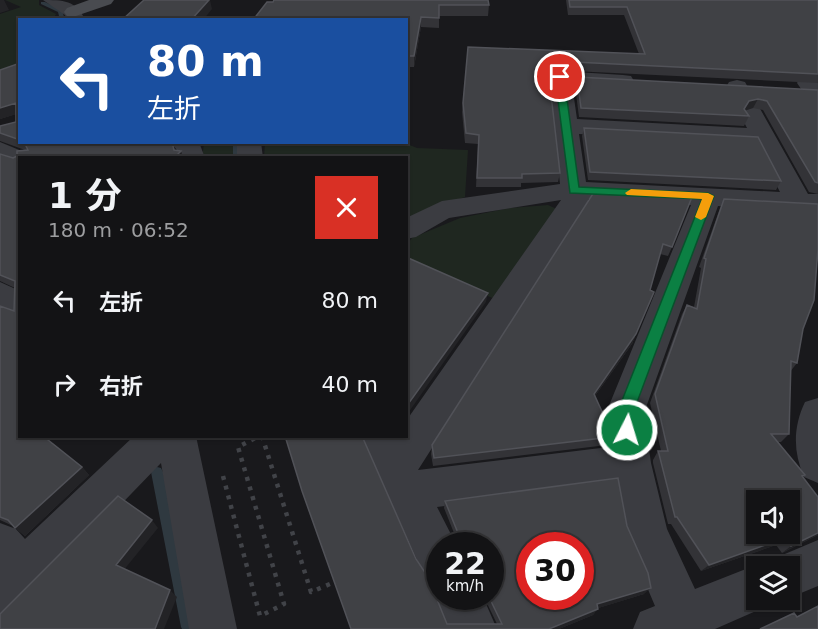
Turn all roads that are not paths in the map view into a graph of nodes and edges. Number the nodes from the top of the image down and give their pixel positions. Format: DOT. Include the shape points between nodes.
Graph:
graph roads {
  1 [pos="52,0"];
  2 [pos="105,0"];
  3 [pos="74,16"];
  4 [pos="654,82"];
  5 [pos="813,90"];
  6 [pos="566,126"];
  7 [pos="765,136"];
  8 [pos="0,149"];
  9 [pos="18,158"];
  10 [pos="574,190"];
  11 [pos="708,196"];
  12 [pos="808,202"];
  13 [pos="408,229"];
  14 [pos="0,294"];
  15 [pos="18,306"];
  16 [pos="818,414"];
  17 [pos="161,438"];
  18 [pos="176,438"];
  19 [pos="631,463"];
  20 [pos="818,464"];
  21 [pos="394,466"];
  22 [pos="427,532"];
  23 [pos="818,563"];
  24 [pos="8,570"];
  25 [pos="800,570"];
  26 [pos="746,592"];
  27 [pos="464,610"];
  28 [pos="670,623"];
  29 [pos="213,629"];
  30 [pos="473,629"];
  1 -- 3 [label="street"];
  2 -- 3 [label="street"];
  4 -- 6 [label="street" via="560,77"];
  5 -- 7 [label="street" via="725,86"];
  6 -- 7 [label="street"];
  6 -- 10 [label="street"];
  7 -- 12 [label="street"];
  8 -- 9 [label="street"];
  10 -- 11 [label="street"];
  10 -- 13 [label="street" via="442,210"];
  10 -- 21 [label="street" via="575,202"];
  11 -- 12 [label="street"];
  11 -- 19 [label="street" via="625,413"];
  14 -- 15 [label="street"];
  16 -- 20 [label="street" via="814,439"];
  17 -- 24 [label="street"];
  18 -- 29 [label="street"];
  19 -- 21 [label="street"];
  19 -- 28 [label="street"];
  21 -- 22 [label="street"];
  23 -- 25 [label="street"];
  26 -- 28 [label="street"];
  27 -- 30 [label="street"];
}
